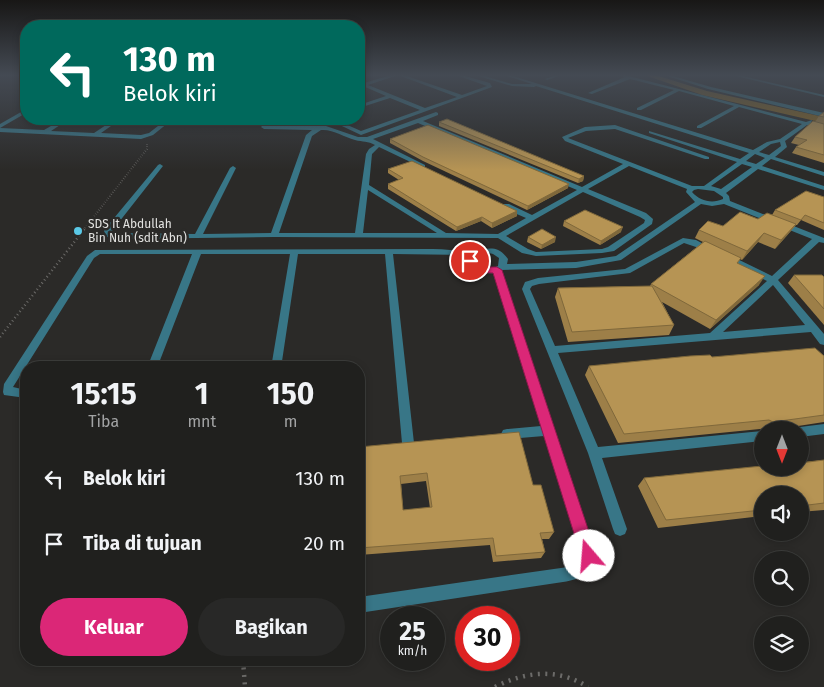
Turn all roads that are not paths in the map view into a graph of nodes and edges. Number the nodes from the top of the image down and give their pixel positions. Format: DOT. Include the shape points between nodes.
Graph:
graph roads {
  1 [pos="415,106"];
  2 [pos="436,106"];
  3 [pos="609,106"];
  4 [pos="645,106"];
  5 [pos="737,106"];
  6 [pos="743,106"];
  7 [pos="787,106"];
  8 [pos="639,109"];
  9 [pos="424,110"];
  10 [pos="436,114"];
  11 [pos="820,114"];
  12 [pos="20,115"];
  13 [pos="419,121"];
  14 [pos="618,121"];
  15 [pos="809,122"];
  16 [pos="56,125"];
  17 [pos="109,125"];
  18 [pos="162,125"];
  19 [pos="343,125"];
  20 [pos="264,127"];
  21 [pos="699,127"];
  22 [pos="0,128"];
  23 [pos="322,128"];
  24 [pos="824,128"];
  25 [pos="45,132"];
  26 [pos="95,135"];
  27 [pos="368,139"];
  28 [pos="782,140"];
  29 [pos="378,145"];
  30 [pos="754,152"];
  31 [pos="772,157"];
  32 [pos="707,158"];
  33 [pos="740,161"];
  34 [pos="628,164"];
  35 [pos="160,166"];
  36 [pos="759,166"];
  37 [pos="233,168"];
  38 [pos="429,169"];
  39 [pos="824,174"];
  40 [pos="366,186"];
  41 [pos="706,187"];
  42 [pos="691,188"];
  43 [pos="824,188"];
  44 [pos="584,189"];
  45 [pos="722,192"];
  46 [pos="701,201"];
  47 [pos="498,202"];
  48 [pos="725,202"];
  49 [pos="532,218"];
  50 [pos="359,234"];
  51 [pos="444,234"];
  52 [pos="274,235"];
  53 [pos="198,236"];
  54 [pos="500,236"];
  55 [pos="821,240"];
  56 [pos="389,251"];
  57 [pos="294,252"];
  58 [pos="197,253"];
  59 [pos="473,254"];
  60 [pos="500,268"];
  61 [pos="774,280"];
  62 [pos="812,328"];
  63 [pos="713,336"];
  64 [pos="824,341"];
  65 [pos="550,350"];
  66 [pos="24,361"];
  67 [pos="155,361"];
  68 [pos="277,361"];
  69 [pos="20,368"];
  70 [pos="20,393"];
  71 [pos="549,430"];
  72 [pos="824,430"];
  73 [pos="809,431"];
  74 [pos="492,435"];
  75 [pos="754,437"];
  76 [pos="407,443"];
  77 [pos="594,453"];
  78 [pos="620,529"];
  79 [pos="365,604"];
  1 -- 9 [label="street"];
  2 -- 9 [label="street"];
  3 -- 30 [label="street"];
  4 -- 8 [label="street"];
  5 -- 21 [label="street"];
  6 -- 15 [label="street"];
  7 -- 11 [label="street"];
  9 -- 19 [label="street" via="361,133"];
  10 -- 13 [label="street"];
  11 -- 15 [label="street"];
  12 -- 22 [label="street"];
  13 -- 27 [label="street"];
  13 -- 44 [label="street"];
  14 -- 33 [label="street"];
  15 -- 24 [label="street"];
  15 -- 28 [label="street"];
  16 -- 25 [label="street"];
  17 -- 26 [label="street"];
  18 -- 26 [label="street" via="147,136"];
  20 -- 23 [label="street"];
  22 -- 25 [label="street"];
  23 -- 27 [label="street" via="337,130 356,139"];
  23 -- 52 [label="street" via="309,135"];
  25 -- 26 [label="street"];
  27 -- 29 [label="street"];
  28 -- 30 [label="street"];
  28 -- 31 [label="street" via="784,147"];
  29 -- 38 [label="street"];
  29 -- 40 [label="street" via="369,154"];
  30 -- 31 [label="street"];
  30 -- 33 [label="street"];
  31 -- 36 [label="street"];
  31 -- 39 [label="street"];
  32 -- 34 [label="street" via="615,127 585,129 565,138"];
  33 -- 36 [label="street"];
  33 -- 41 [label="street"];
  34 -- 42 [label="street"];
  34 -- 44 [label="street"];
  35 -- 53 [label="street" via="108,230 110,235"];
  36 -- 43 [label="street"];
  36 -- 45 [label="street"];
  37 -- 53 [label="street"];
  40 -- 50 [label="street"];
  40 -- 51 [label="street"];
  41 -- 42 [label="street"];
  41 -- 45 [label="street"];
  42 -- 46 [label="street" via="691,196"];
  44 -- 49 [label="street"];
  44 -- 54 [label="street" via="643,215 649,219 648,224 602,252 536,254"];
  45 -- 48 [label="street" via="727,198"];
  46 -- 48 [label="street"];
  46 -- 60 [label="street" via="618,258 576,265"];
  47 -- 49 [label="street"];
  48 -- 55 [label="street"];
  49 -- 54 [label="street"];
  50 -- 51 [label="street"];
  50 -- 52 [label="street"];
  51 -- 54 [label="street"];
  52 -- 53 [label="street"];
  55 -- 61 [label="street"];
  56 -- 57 [label="street"];
  56 -- 59 [label="street"];
  56 -- 76 [label="street"];
  57 -- 58 [label="street"];
  57 -- 68 [label="street"];
  58 -- 66 [label="street" via="104,252 91,256"];
  58 -- 67 [label="street"];
  59 -- 60 [label="street" via="470,261 473,265 484,270"];
  59 -- 60 [label="street" via="485,250 497,252 504,260"];
  60 -- 71 [label="street"];
  61 -- 62 [label="street"];
  61 -- 63 [label="street"];
  61 -- 65 [label="street" via="683,240 628,271 528,284 526,289"];
  62 -- 63 [label="street"];
  62 -- 64 [label="street"];
  63 -- 65 [label="street"];
  65 -- 77 [label="street"];
  69 -- 70 [label="street" via="8,387 8,392"];
  71 -- 74 [label="street"];
  71 -- 79 [label="street" via="589,556 586,565 576,573"];
  72 -- 73 [label="street"];
  75 -- 77 [label="street"];
  77 -- 78 [label="street"];
}
